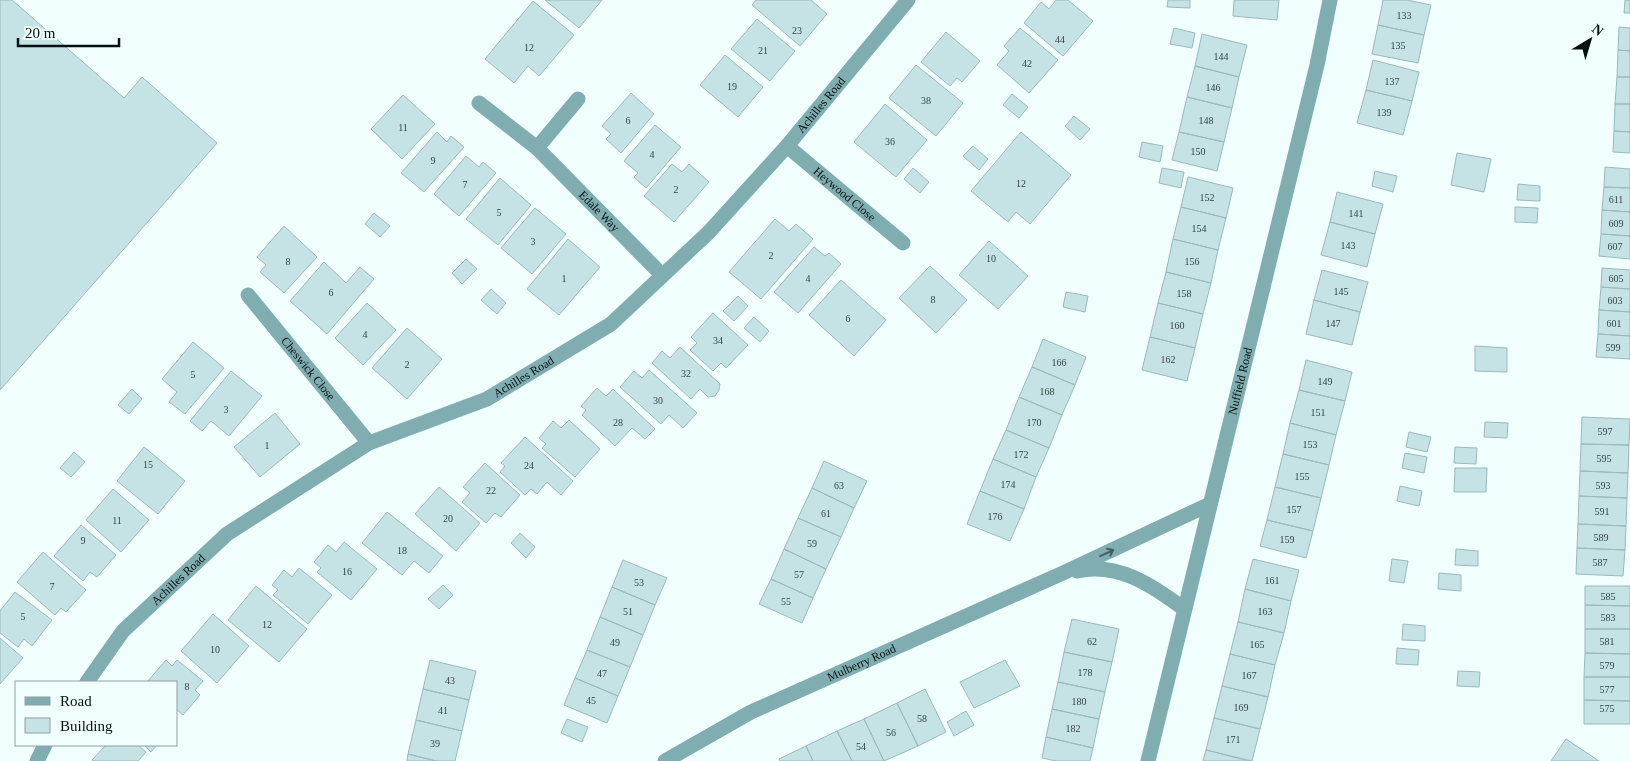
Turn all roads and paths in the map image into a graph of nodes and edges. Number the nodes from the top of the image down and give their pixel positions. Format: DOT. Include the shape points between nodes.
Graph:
graph roads {
  1 [pos="908,0"];
  2 [pos="1330,0"];
  3 [pos="578,99"];
  4 [pos="479,103"];
  5 [pos="787,146"];
  6 [pos="537,148"];
  7 [pos="903,243"];
  8 [pos="662,275"];
  9 [pos="248,295"];
  10 [pos="369,443"];
  11 [pos="1210,504"];
  12 [pos="1063,573"];
  13 [pos="1184,608"];
  14 [pos="88,681"];
  15 [pos="44,746"];
  16 [pos="36,761"];
  17 [pos="664,761"];
  18 [pos="1148,761"];
  1 -- 5 [label="street, Achilles Road"];
  2 -- 11 [label="street, Nuffield Road"];
  3 -- 6 [label="street"];
  4 -- 6 [label="street, Edale Way"];
  5 -- 7 [label="street, Heywood Close"];
  5 -- 8 [label="street, Achilles Road" via="708,232"];
  6 -- 8 [label="street, Edale Way"];
  8 -- 10 [label="street, Achilles Road" via="611,324 487,399"];
  9 -- 10 [label="street, Cheswick Close"];
  10 -- 14 [label="street, Achilles Road" via="227,534 123,631"];
  12 -- 11 [label="street, Mulberry Road, one-way"];
  11 -- 13 [label="street, Nuffield Road"];
  12 -- 13 [label="street, Mulberry Road" via="1107,569 1127,574"];
  12 -- 17 [label="street, Mulberry Road" via="751,712"];
  13 -- 18 [label="street, Nuffield Road"];
  15 -- 16 [label="street"];
}
